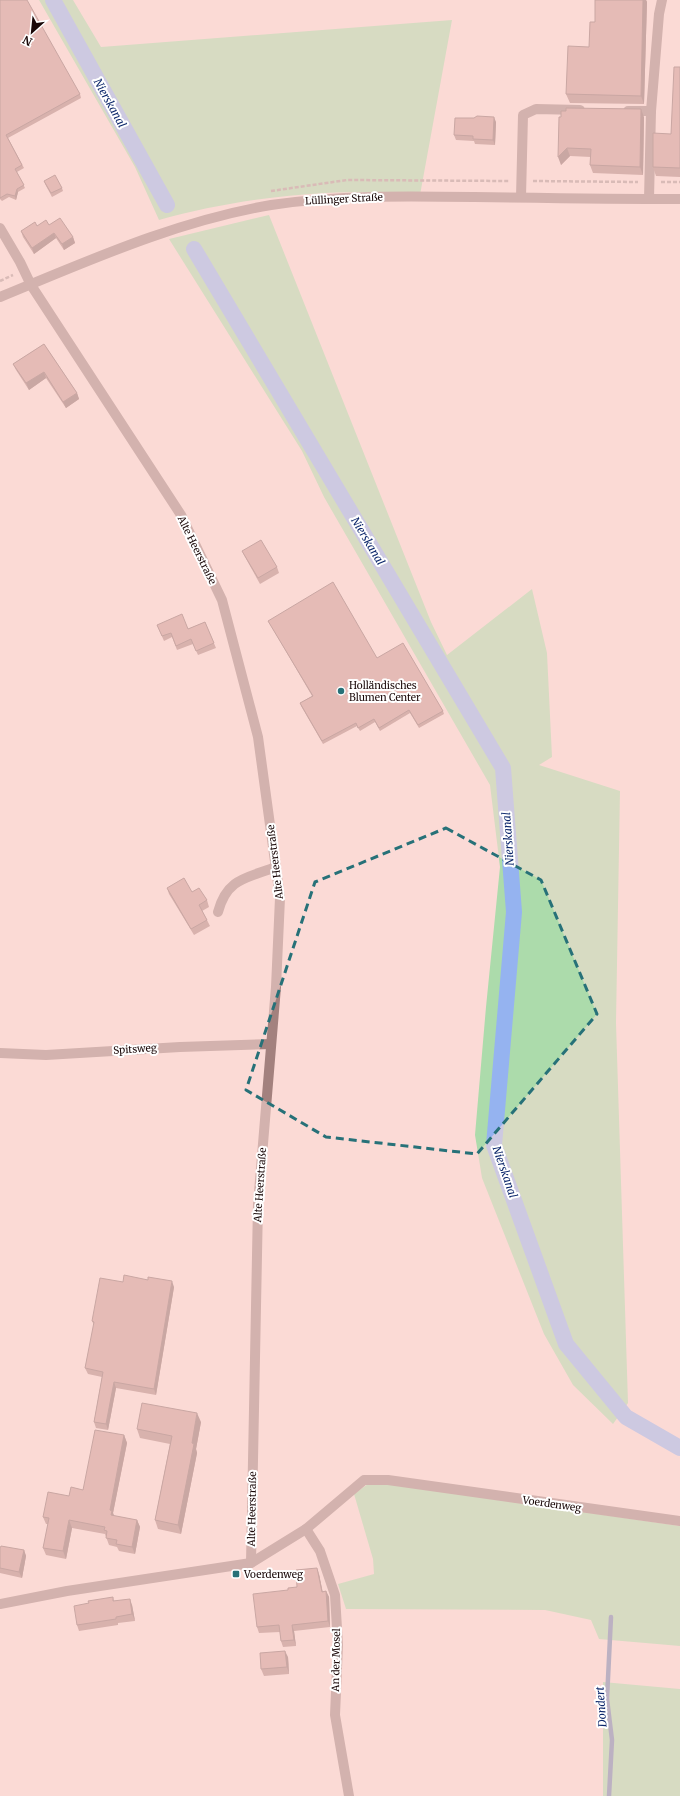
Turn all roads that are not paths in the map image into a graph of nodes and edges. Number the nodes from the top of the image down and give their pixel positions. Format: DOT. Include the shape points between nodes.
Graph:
graph roads {
  1 [pos="662,0"];
  2 [pos="590,110"];
  3 [pos="621,111"];
  4 [pos="651,111"];
  5 [pos="521,197"];
  6 [pos="680,198"];
  7 [pos="649,199"];
  8 [pos="0,228"];
  9 [pos="31,285"];
  10 [pos="0,297"];
  11 [pos="276,867"];
  12 [pos="218,912"];
  13 [pos="270,1044"];
  14 [pos="0,1054"];
  15 [pos="680,1521"];
  16 [pos="306,1529"];
  17 [pos="251,1563"];
  18 [pos="0,1604"];
  19 [pos="349,1796"];
  1 -- 4 [label="street" via="658,14"];
  2 -- 5 [label="street" via="536,109 523,115"];
  3 -- 4 [label="street"];
  4 -- 7 [label="street"];
  5 -- 7 [label="street, Lüllinger Straße"];
  5 -- 9 [label="street, Lüllinger Straße" via="333,198 271,205 200,221 103,254"];
  6 -- 7 [label="street, Lüllinger Straße"];
  8 -- 9 [label="street, Alte Heerstraße"];
  9 -- 10 [label="street, Lüllinger Straße"];
  9 -- 11 [label="street, Alte Heerstraße" via="181,515 222,600 258,737"];
  11 -- 12 [label="street" via="238,881 227,891"];
  11 -- 13 [label="street, Alte Heerstraße" via="280,898"];
  13 -- 14 [label="street, Spitsweg" via="46,1055"];
  13 -- 17 [label="street, Alte Heerstraße" via="258,1204"];
  15 -- 16 [label="street, Voerdenweg" via="376,1479 364,1480"];
  16 -- 17 [label="street, Voerdenweg"];
  16 -- 19 [label="street, An der Mosel" via="320,1551 335,1595 338,1645 334,1715"];
  17 -- 18 [label="street, Voerdenweg" via="67,1590"];
}
